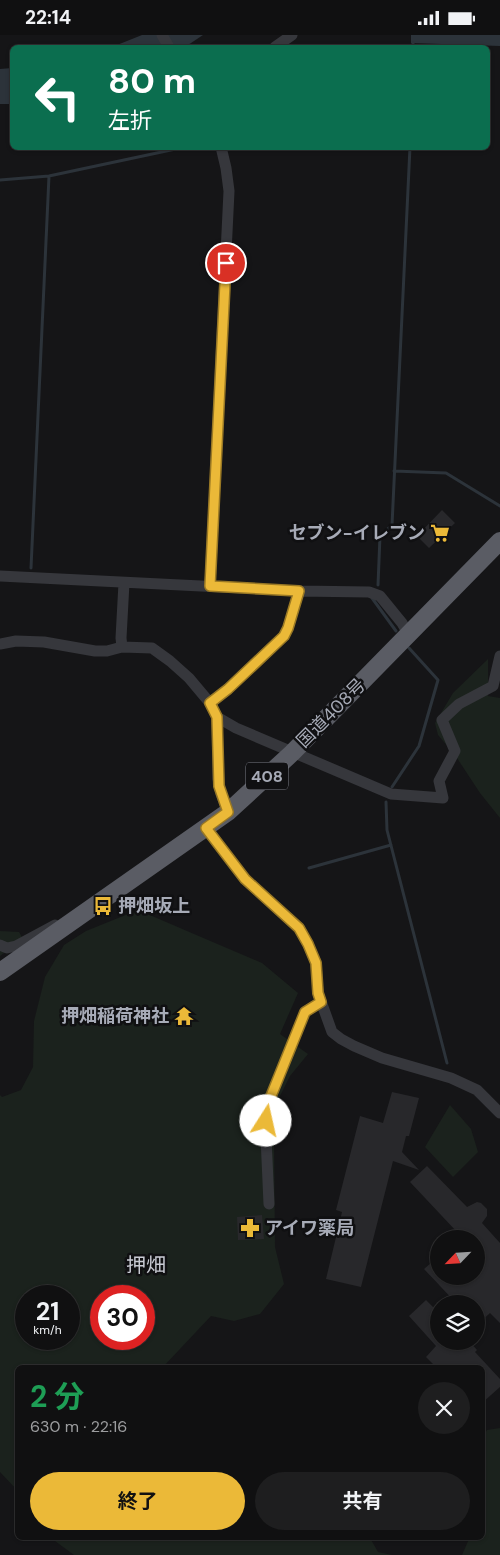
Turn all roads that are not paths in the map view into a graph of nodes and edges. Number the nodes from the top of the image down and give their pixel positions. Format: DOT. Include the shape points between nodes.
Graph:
graph roads {
  1 [pos="292,35"];
  2 [pos="278,45"];
  3 [pos="222,150"];
  4 [pos="500,541"];
  5 [pos="0,576"];
  6 [pos="124,583"];
  7 [pos="210,586"];
  8 [pos="299,591"];
  9 [pos="409,635"];
  10 [pos="0,644"];
  11 [pos="122,647"];
  12 [pos="500,657"];
  13 [pos="210,703"];
  14 [pos="217,717"];
  15 [pos="292,753"];
  16 [pos="228,812"];
  17 [pos="206,828"];
  18 [pos="106,897"];
  19 [pos="0,945"];
  20 [pos="0,972"];
  21 [pos="321,1002"];
  22 [pos="500,1113"];
  23 [pos="269,1203"];
  1 -- 2 [label="street"];
  3 -- 7 [label="street" via="229,191"];
  4 -- 9 [label="highway, 国道408号 / 408"];
  5 -- 6 [label="street"];
  6 -- 7 [label="street"];
  6 -- 11 [label="street"];
  7 -- 8 [label="street"];
  8 -- 9 [label="street" via="369,592 380,596"];
  8 -- 13 [label="street" via="284,636"];
  9 -- 15 [label="highway, 国道408号 / 408"];
  10 -- 11 [label="street" via="44,642 94,651"];
  11 -- 13 [label="street" via="152,648 189,678"];
  12 -- 15 [label="street" via="492,686 459,704 442,720 455,751 439,781 443,798 391,794"];
  13 -- 14 [label="street"];
  14 -- 15 [label="street" via="236,729"];
  14 -- 16 [label="street" via="218,779"];
  15 -- 16 [label="highway, 国道408号 / 408"];
  16 -- 17 [label="highway, 国道408号 / 408"];
  17 -- 18 [label="highway, 国道408号 / 408"];
  17 -- 21 [label="street" via="245,879 299,928 316,963"];
  18 -- 19 [label="street" via="16,946"];
  18 -- 20 [label="highway, 国道408号 / 408"];
  21 -- 22 [label="street" via="332,1032 341,1039 382,1058 451,1078 477,1090"];
  21 -- 23 [label="street" via="305,1012 267,1106"];
}
